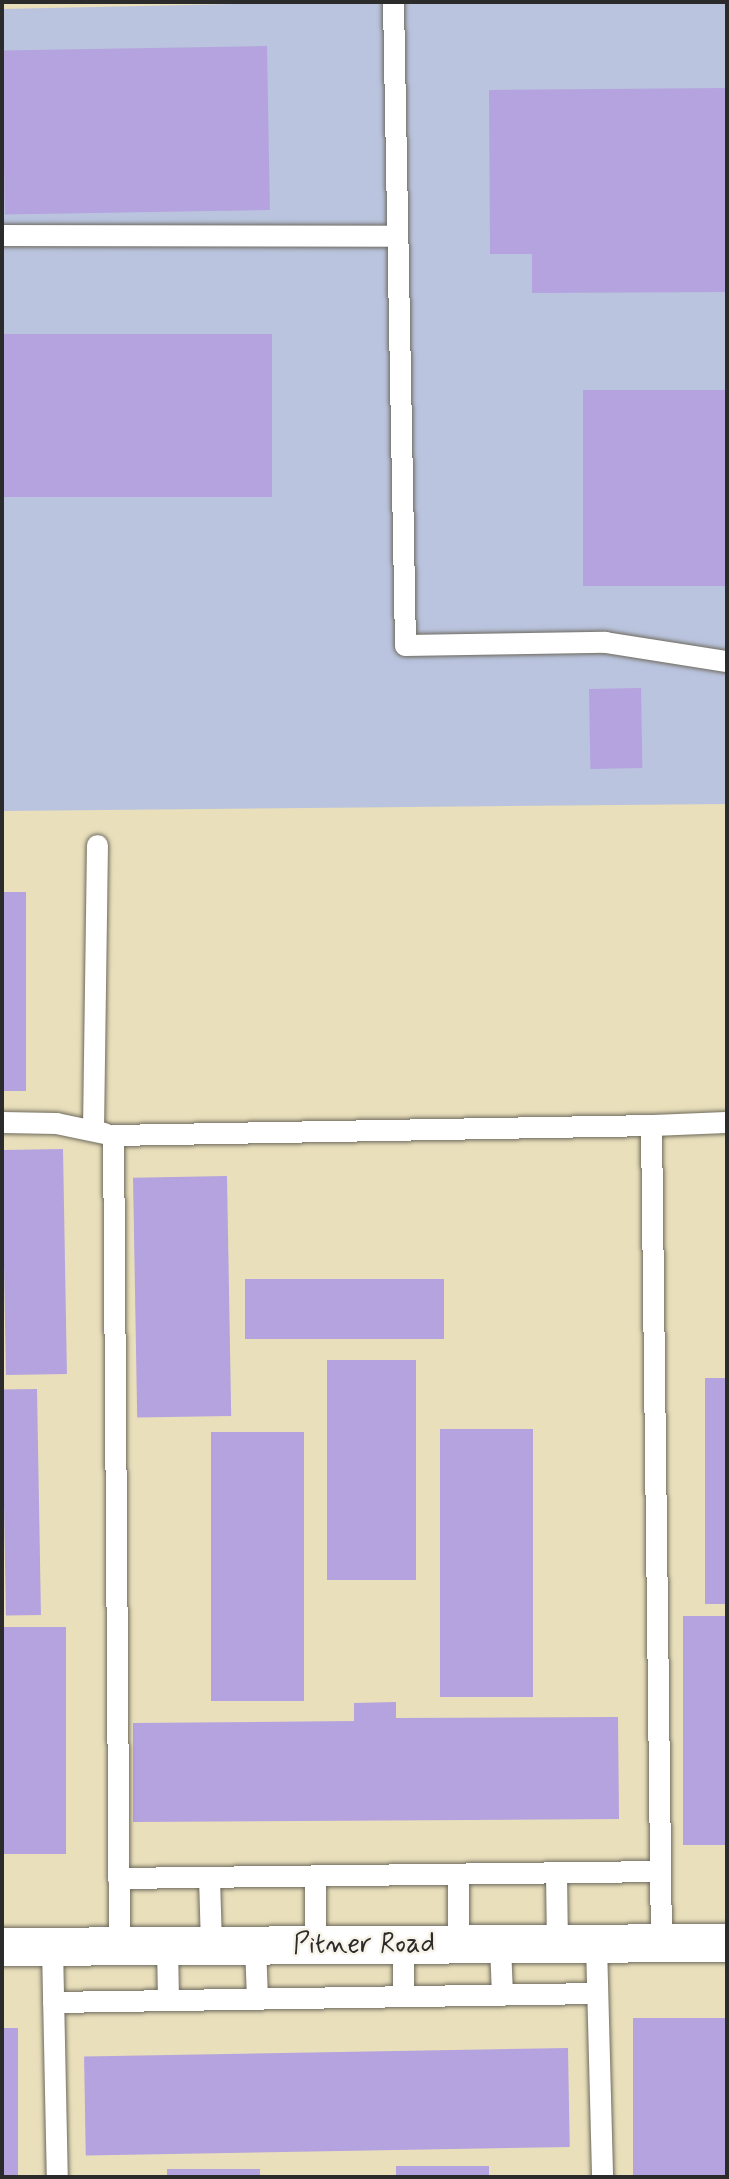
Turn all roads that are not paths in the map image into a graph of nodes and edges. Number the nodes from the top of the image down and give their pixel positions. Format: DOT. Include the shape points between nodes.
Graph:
graph roads {
  1 [pos="393,2"];
  2 [pos="2,235"];
  3 [pos="397,236"];
  4 [pos="727,661"];
  5 [pos="97,845"];
  6 [pos="2,1122"];
  7 [pos="727,1122"];
  8 [pos="651,1125"];
  9 [pos="103,1133"];
  10 [pos="660,1871"];
  11 [pos="556,1873"];
  12 [pos="458,1874"];
  13 [pos="315,1876"];
  14 [pos="209,1877"];
  15 [pos="118,1878"];
  16 [pos="661,1943"];
  17 [pos="727,1943"];
  18 [pos="557,1944"];
  19 [pos="596,1944"];
  20 [pos="315,1945"];
  21 [pos="403,1945"];
  22 [pos="458,1945"];
  23 [pos="500,1945"];
  24 [pos="119,1946"];
  25 [pos="167,1946"];
  26 [pos="211,1946"];
  27 [pos="255,1946"];
  28 [pos="2,1947"];
  29 [pos="52,1947"];
  30 [pos="597,1993"];
  31 [pos="502,1995"];
  32 [pos="403,1996"];
  33 [pos="257,1999"];
  34 [pos="168,2000"];
  35 [pos="53,2002"];
  36 [pos="57,2177"];
  37 [pos="602,2177"];
  1 -- 3 [label="lane"];
  2 -- 3 [label="lane"];
  3 -- 4 [label="lane" via="405,645 605,642"];
  5 -- 9 [label="lane"];
  6 -- 9 [label="lane" via="56,1123"];
  7 -- 8 [label="lane"];
  8 -- 9 [label="lane"];
  8 -- 10 [label="lane"];
  9 -- 15 [label="lane"];
  10 -- 11 [label="lane"];
  10 -- 16 [label="lane"];
  11 -- 12 [label="lane"];
  11 -- 18 [label="lane"];
  12 -- 13 [label="lane"];
  12 -- 22 [label="lane"];
  13 -- 14 [label="lane"];
  13 -- 20 [label="lane"];
  14 -- 15 [label="lane"];
  14 -- 26 [label="lane"];
  15 -- 24 [label="lane"];
  16 -- 17 [label="street, Pitner Road"];
  16 -- 19 [label="street, Pitner Road"];
  18 -- 19 [label="street, Pitner Road"];
  18 -- 23 [label="street, Pitner Road"];
  19 -- 30 [label="lane"];
  20 -- 21 [label="street, Pitner Road"];
  20 -- 27 [label="street, Pitner Road"];
  21 -- 22 [label="street, Pitner Road"];
  21 -- 32 [label="lane"];
  22 -- 23 [label="street, Pitner Road"];
  23 -- 31 [label="lane"];
  24 -- 25 [label="street, Pitner Road"];
  24 -- 29 [label="street, Pitner Road"];
  25 -- 26 [label="street, Pitner Road"];
  25 -- 34 [label="lane"];
  26 -- 27 [label="street, Pitner Road"];
  27 -- 33 [label="lane"];
  28 -- 29 [label="street, Pitner Road"];
  29 -- 35 [label="lane"];
  30 -- 31 [label="lane"];
  30 -- 37 [label="lane"];
  31 -- 32 [label="lane"];
  32 -- 33 [label="lane"];
  33 -- 34 [label="lane"];
  34 -- 35 [label="lane"];
  35 -- 36 [label="lane"];
}
